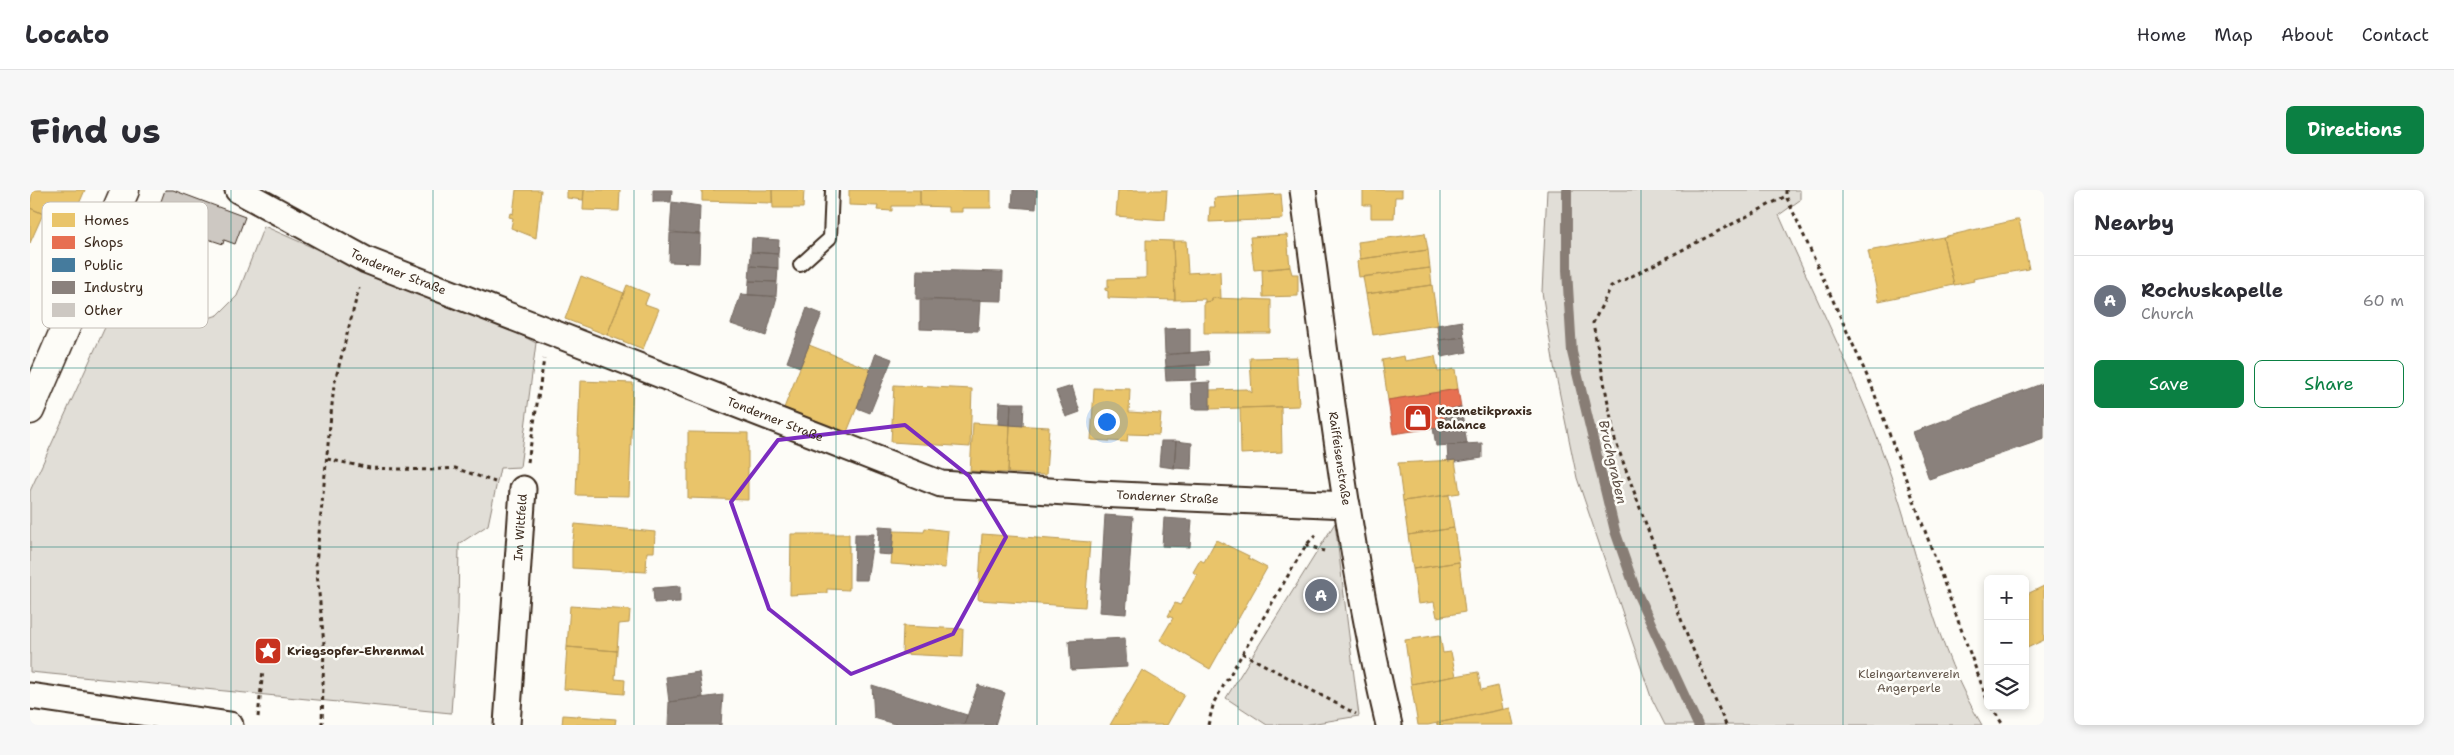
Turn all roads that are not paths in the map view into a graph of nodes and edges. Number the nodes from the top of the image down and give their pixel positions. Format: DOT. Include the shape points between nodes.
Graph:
graph roads {
  1 [pos="125,190"];
  2 [pos="238,190"];
  3 [pos="832,190"];
  4 [pos="1303,190"];
  5 [pos="120,202"];
  6 [pos="800,265"];
  7 [pos="65,328"];
  8 [pos="30,410"];
  9 [pos="523,489"];
  10 [pos="1347,505"];
  11 [pos="30,696"];
  12 [pos="230,725"];
  13 [pos="507,725"];
  14 [pos="1389,725"];
  1 -- 5 [label="main road"];
  2 -- 10 [label="street, Tonderner Straße" via="366,260 941,484"];
  3 -- 6 [label="lane" via="830,238"];
  4 -- 10 [label="street, Raiffeisenstraße"];
  7 -- 8 [label="main road"];
  9 -- 13 [label="street, Im Wittfeld"];
  10 -- 14 [label="street, Raiffeisenstraße" via="1371,648"];
  11 -- 12 [label="street"];
}
